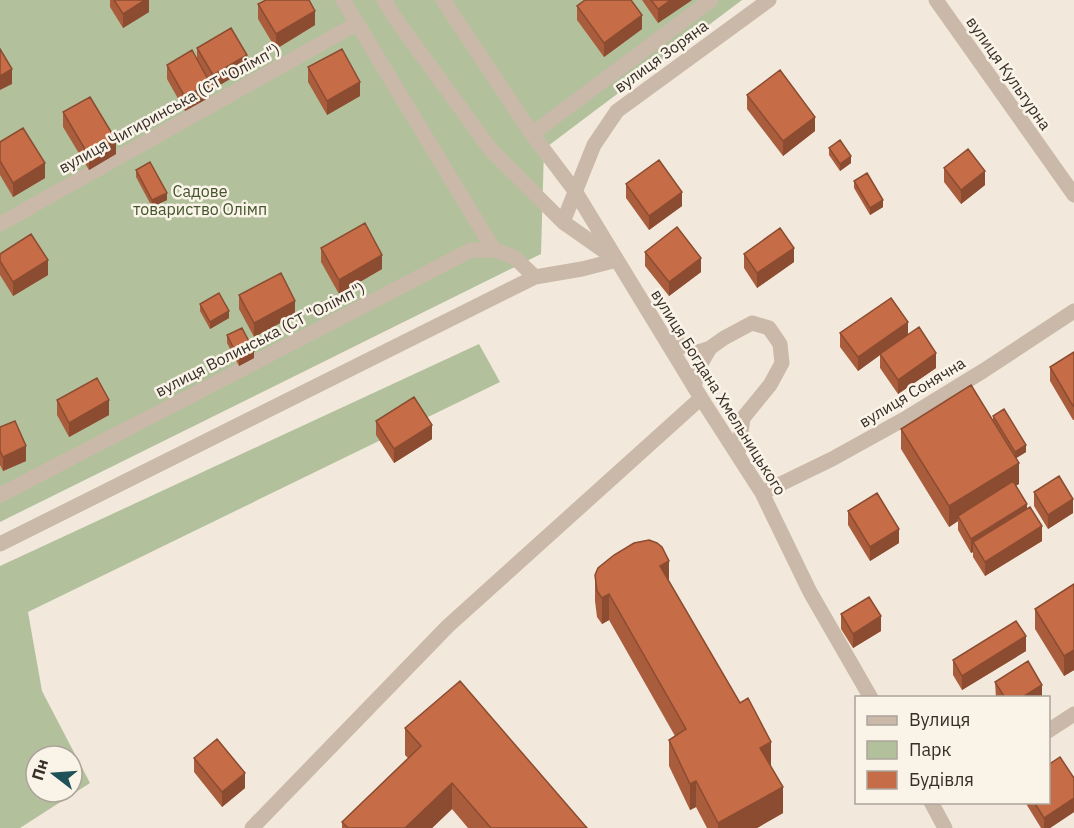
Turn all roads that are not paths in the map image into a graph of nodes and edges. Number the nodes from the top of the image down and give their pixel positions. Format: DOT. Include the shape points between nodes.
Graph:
graph roads {
  1 [pos="343,0"];
  2 [pos="384,0"];
  3 [pos="443,0"];
  4 [pos="711,0"];
  5 [pos="769,0"];
  6 [pos="936,0"];
  7 [pos="356,24"];
  8 [pos="532,134"];
  9 [pos="575,191"];
  10 [pos="1074,195"];
  11 [pos="563,222"];
  12 [pos="0,224"];
  13 [pos="494,250"];
  14 [pos="617,260"];
  15 [pos="535,277"];
  16 [pos="1074,311"];
  17 [pos="664,337"];
  18 [pos="710,348"];
  19 [pos="698,392"];
  20 [pos="710,412"];
  21 [pos="743,418"];
  22 [pos="738,454"];
  23 [pos="762,493"];
  24 [pos="0,495"];
  25 [pos="0,544"];
  26 [pos="870,696"];
  27 [pos="1074,714"];
  28 [pos="1050,730"];
  29 [pos="933,804"];
  30 [pos="252,828"];
  31 [pos="945,828"];
  1 -- 7 [label="street"];
  2 -- 11 [label="street, вулиця Богдана Хмельницького" via="491,150"];
  3 -- 8 [label="street"];
  4 -- 8 [label="street"];
  5 -- 9 [label="street, вулиця Зоряна" via="617,111 594,145"];
  6 -- 10 [label="street, вулиця Культурна"];
  7 -- 12 [label="street, вулиця Чигиринська (СТ \"Олімп\")"];
  7 -- 13 [label="street"];
  8 -- 9 [label="street"];
  9 -- 11 [label="street, вулиця Зоряна"];
  9 -- 14 [label="street"];
  11 -- 14 [label="street, вулиця Богдана Хмельницького"];
  13 -- 15 [label="street" via="514,256"];
  13 -- 24 [label="street, вулиця Волинська (СТ \"Олімп\")" via="471,250"];
  14 -- 15 [label="street"];
  14 -- 17 [label="street, вулиця Богдана Хмельницького"];
  15 -- 25 [label="street"];
  16 -- 23 [label="street, вулиця Сонячна" via="908,417"];
  17 -- 18 [label="street" via="698,352"];
  17 -- 19 [label="street, вулиця Богдана Хмельницького"];
  18 -- 19 [label="street" via="699,367"];
  18 -- 21 [label="street" via="753,323 769,328 780,344 782,363"];
  19 -- 20 [label="street, вулиця Богдана Хмельницького"];
  19 -- 30 [label="street" via="448,626"];
  20 -- 21 [label="street" via="730,421"];
  20 -- 22 [label="street, вулиця Богдана Хмельницького"];
  21 -- 22 [label="street"];
  22 -- 23 [label="street, вулиця Богдана Хмельницького"];
  23 -- 26 [label="street, вулиця Богдана Хмельницького" via="810,592"];
  27 -- 28 [label="street"];
  29 -- 31 [label="street"];
}
